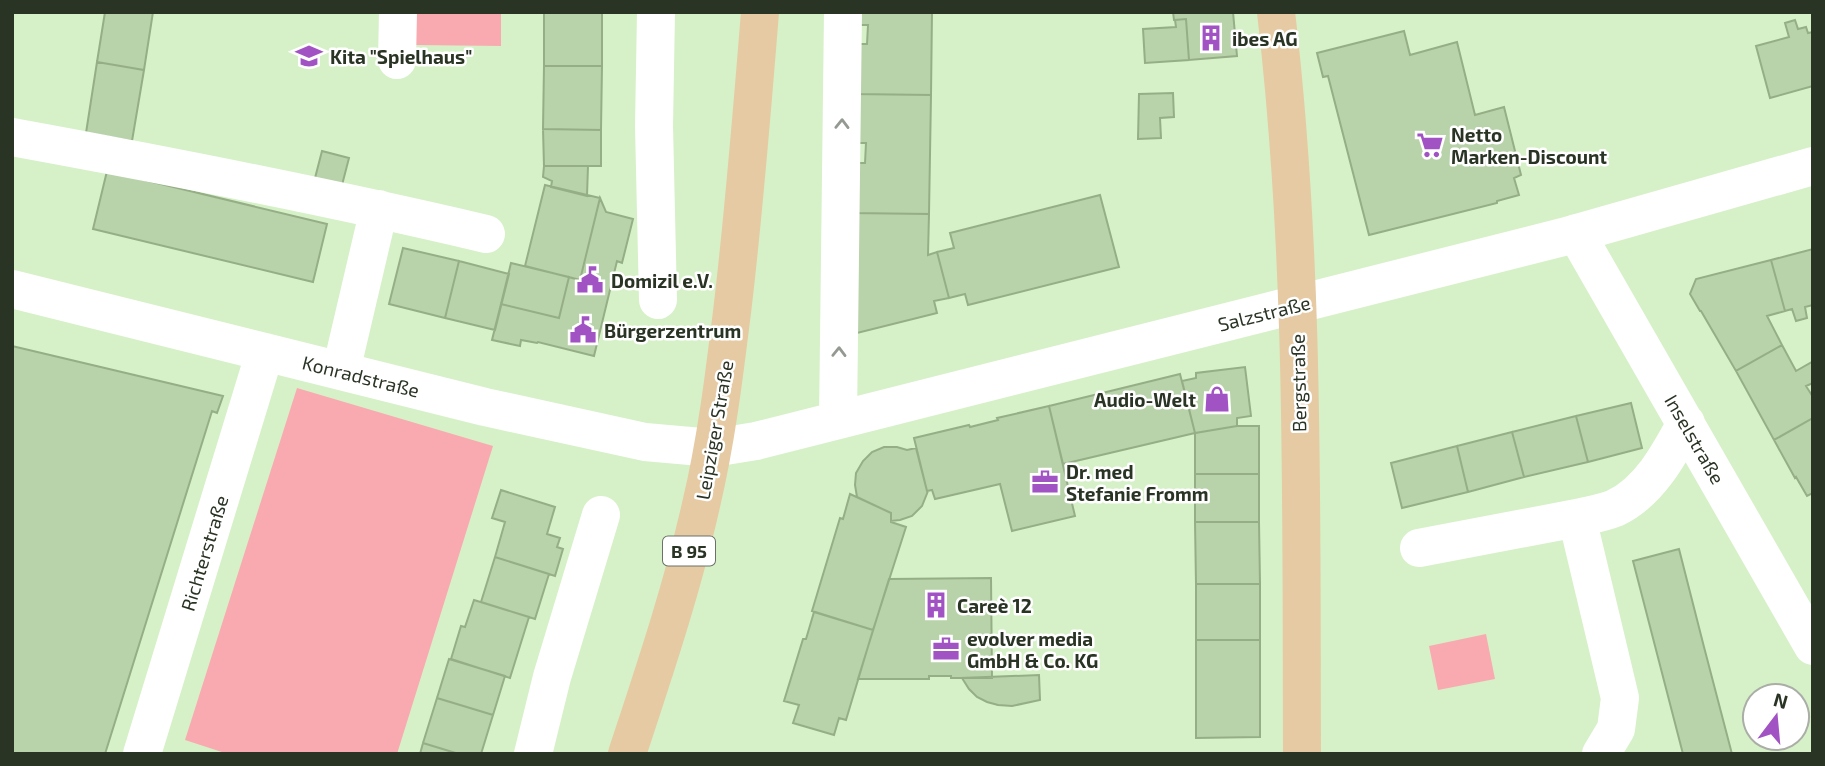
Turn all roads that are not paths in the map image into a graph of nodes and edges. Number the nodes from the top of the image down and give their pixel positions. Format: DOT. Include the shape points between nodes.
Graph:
graph roads {
  1 [pos="398,12"];
  2 [pos="656,12"];
  3 [pos="760,12"];
  4 [pos="843,12"];
  5 [pos="1276,12"];
  6 [pos="397,60"];
  7 [pos="12,137"];
  8 [pos="1813,166"];
  9 [pos="379,209"];
  10 [pos="1576,233"];
  11 [pos="486,234"];
  12 [pos="12,289"];
  13 [pos="658,300"];
  14 [pos="1297,305"];
  15 [pos="265,352"];
  16 [pos="341,371"];
  17 [pos="838,420"];
  18 [pos="1686,423"];
  19 [pos="713,448"];
  20 [pos="601,514"];
  21 [pos="1577,518"];
  22 [pos="1419,548"];
  23 [pos="1813,646"];
  24 [pos="142,754"];
  25 [pos="533,754"];
  26 [pos="628,754"];
  27 [pos="1302,754"];
  28 [pos="1601,754"];
  1 -- 6 [label="street"];
  2 -- 13 [label="street"];
  3 -- 19 [label="main road, Leipziger Straße / B 95" via="742,224"];
  17 -- 4 [label="street, one-way"];
  5 -- 14 [label="main road, Bergstraße"];
  7 -- 9 [label="street"];
  8 -- 10 [label="street, Salzstraße"];
  9 -- 11 [label="street"];
  9 -- 16 [label="street"];
  10 -- 14 [label="street, Salzstraße"];
  10 -- 18 [label="street, Inselstraße"];
  12 -- 15 [label="street, Konradstraße"];
  14 -- 17 [label="street, Salzstraße"];
  14 -- 27 [label="main road, Bergstraße"];
  15 -- 16 [label="street, Konradstraße"];
  15 -- 24 [label="street, Richterstraße"];
  16 -- 19 [label="street, Konradstraße" via="645,442"];
  17 -- 19 [label="street, Salzstraße"];
  18 -- 21 [label="street" via="1668,457 1641,490 1615,508"];
  18 -- 23 [label="street, Inselstraße"];
  19 -- 26 [label="main road, Leipziger Straße / B 95" via="701,506"];
  20 -- 25 [label="street"];
  21 -- 22 [label="street"];
  21 -- 28 [label="street" via="1620,698 1616,729"];
}
